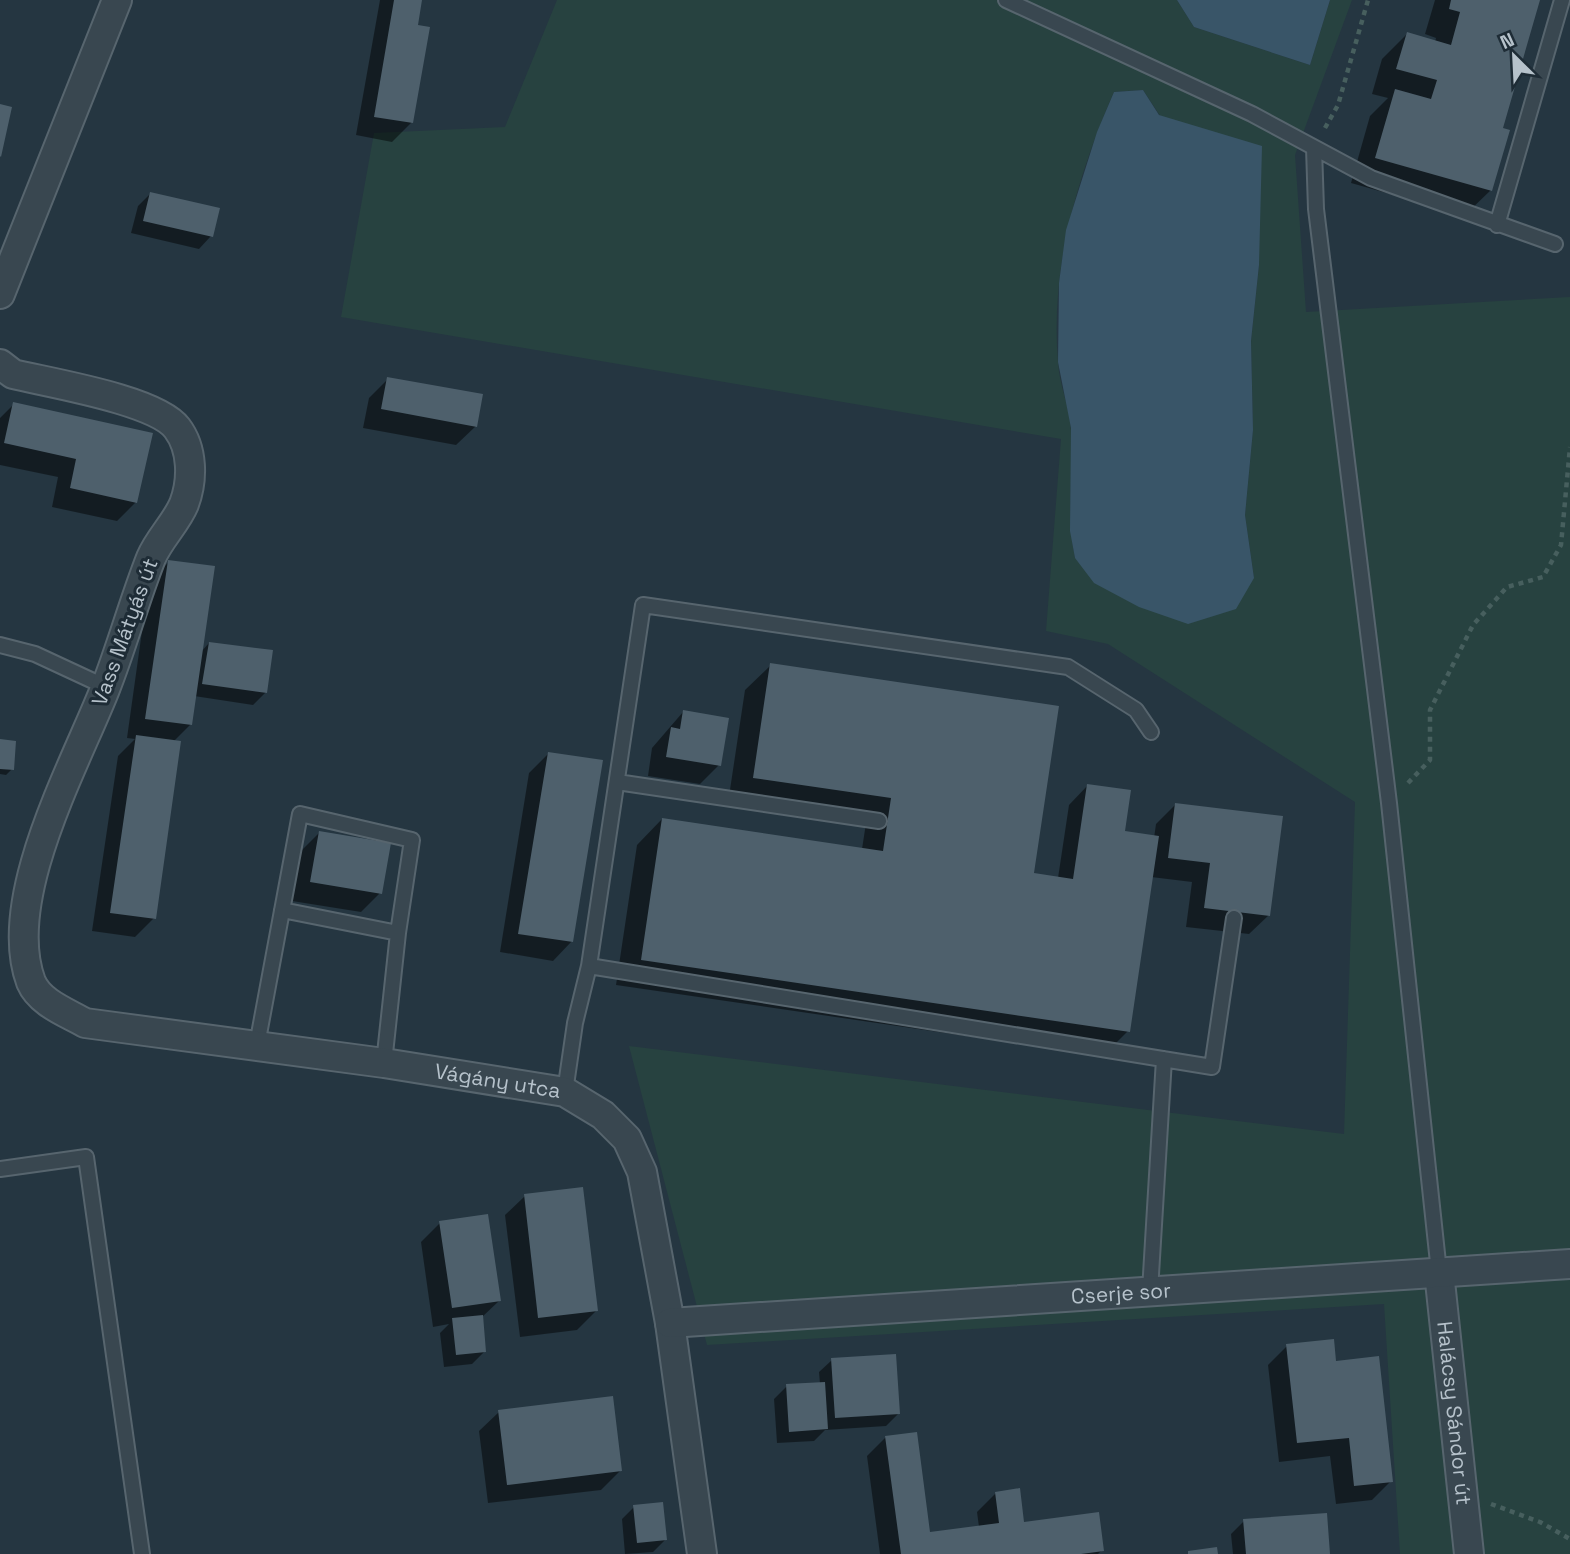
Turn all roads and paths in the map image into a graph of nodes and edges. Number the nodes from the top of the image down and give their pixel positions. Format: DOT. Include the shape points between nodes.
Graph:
graph roads {
  1 [pos="117,0"];
  2 [pos="1006,0"];
  3 [pos="1368,0"];
  4 [pos="1562,0"];
  5 [pos="1314,148"];
  6 [pos="1497,225"];
  7 [pos="1555,244"];
  8 [pos="0,294"];
  9 [pos="0,364"];
  10 [pos="1570,447"];
  11 [pos="0,645"];
  12 [pos="106,687"];
  13 [pos="1151,732"];
  14 [pos="617,782"];
  15 [pos="1390,803"];
  16 [pos="879,821"];
  17 [pos="282,910"];
  18 [pos="1234,918"];
  19 [pos="398,933"];
  20 [pos="24,942"];
  21 [pos="589,966"];
  22 [pos="257,1045"];
  23 [pos="1164,1059"];
  24 [pos="384,1063"];
  25 [pos="565,1092"];
  26 [pos="0,1169"];
  27 [pos="1570,1264"];
  28 [pos="1439,1272"];
  29 [pos="1150,1291"];
  30 [pos="670,1323"];
  31 [pos="1463,1498"];
  32 [pos="1570,1539"];
  33 [pos="142,1554"];
  34 [pos="702,1554"];
  35 [pos="1469,1554"];
  1 -- 8 [label="street"];
  2 -- 5 [label="lane" via="1252,114"];
  3 -- 5 [label="path" via="1338,105"];
  4 -- 6 [label="lane"];
  5 -- 6 [label="lane" via="1371,178"];
  5 -- 15 [label="lane" via="1316,209"];
  6 -- 7 [label="lane"];
  9 -- 12 [label="street, Vass Mátyás út" via="13,374 154,411 177,428 188,447 191,466 184,504 152,555"];
  10 -- 15 [label="path" via="1561,545 1543,577 1507,587 1473,625 1430,710 1430,760"];
  11 -- 12 [label="lane" via="35,654"];
  12 -- 20 [label="street, Vass Mátyás út" via="52,813 31,880"];
  13 -- 14 [label="lane" via="1136,710 1068,667 643,605"];
  14 -- 16 [label="lane"];
  14 -- 21 [label="lane"];
  15 -- 28 [label="lane"];
  17 -- 19 [label="lane"];
  17 -- 19 [label="lane" via="300,814 412,840"];
  17 -- 22 [label="lane"];
  18 -- 23 [label="lane" via="1212,1067"];
  19 -- 24 [label="lane"];
  20 -- 22 [label="street, Vágány utca" via="32,985 46,1001 85,1023"];
  21 -- 23 [label="lane"];
  21 -- 25 [label="lane"];
  22 -- 24 [label="street, Vágány utca"];
  23 -- 29 [label="lane"];
  24 -- 25 [label="street, Vágány utca"];
  25 -- 30 [label="street, Vágány utca" via="603,1115 627,1139 642,1172"];
  26 -- 33 [label="lane" via="86,1157"];
  27 -- 28 [label="street, Cserje sor"];
  28 -- 29 [label="street, Cserje sor"];
  28 -- 31 [label="street, Halácsy Sándor út"];
  29 -- 30 [label="street, Cserje sor"];
  30 -- 34 [label="street, Vágány utca"];
  31 -- 32 [label="path" via="1499,1505"];
  31 -- 35 [label="street, Halácsy Sándor út"];
}
